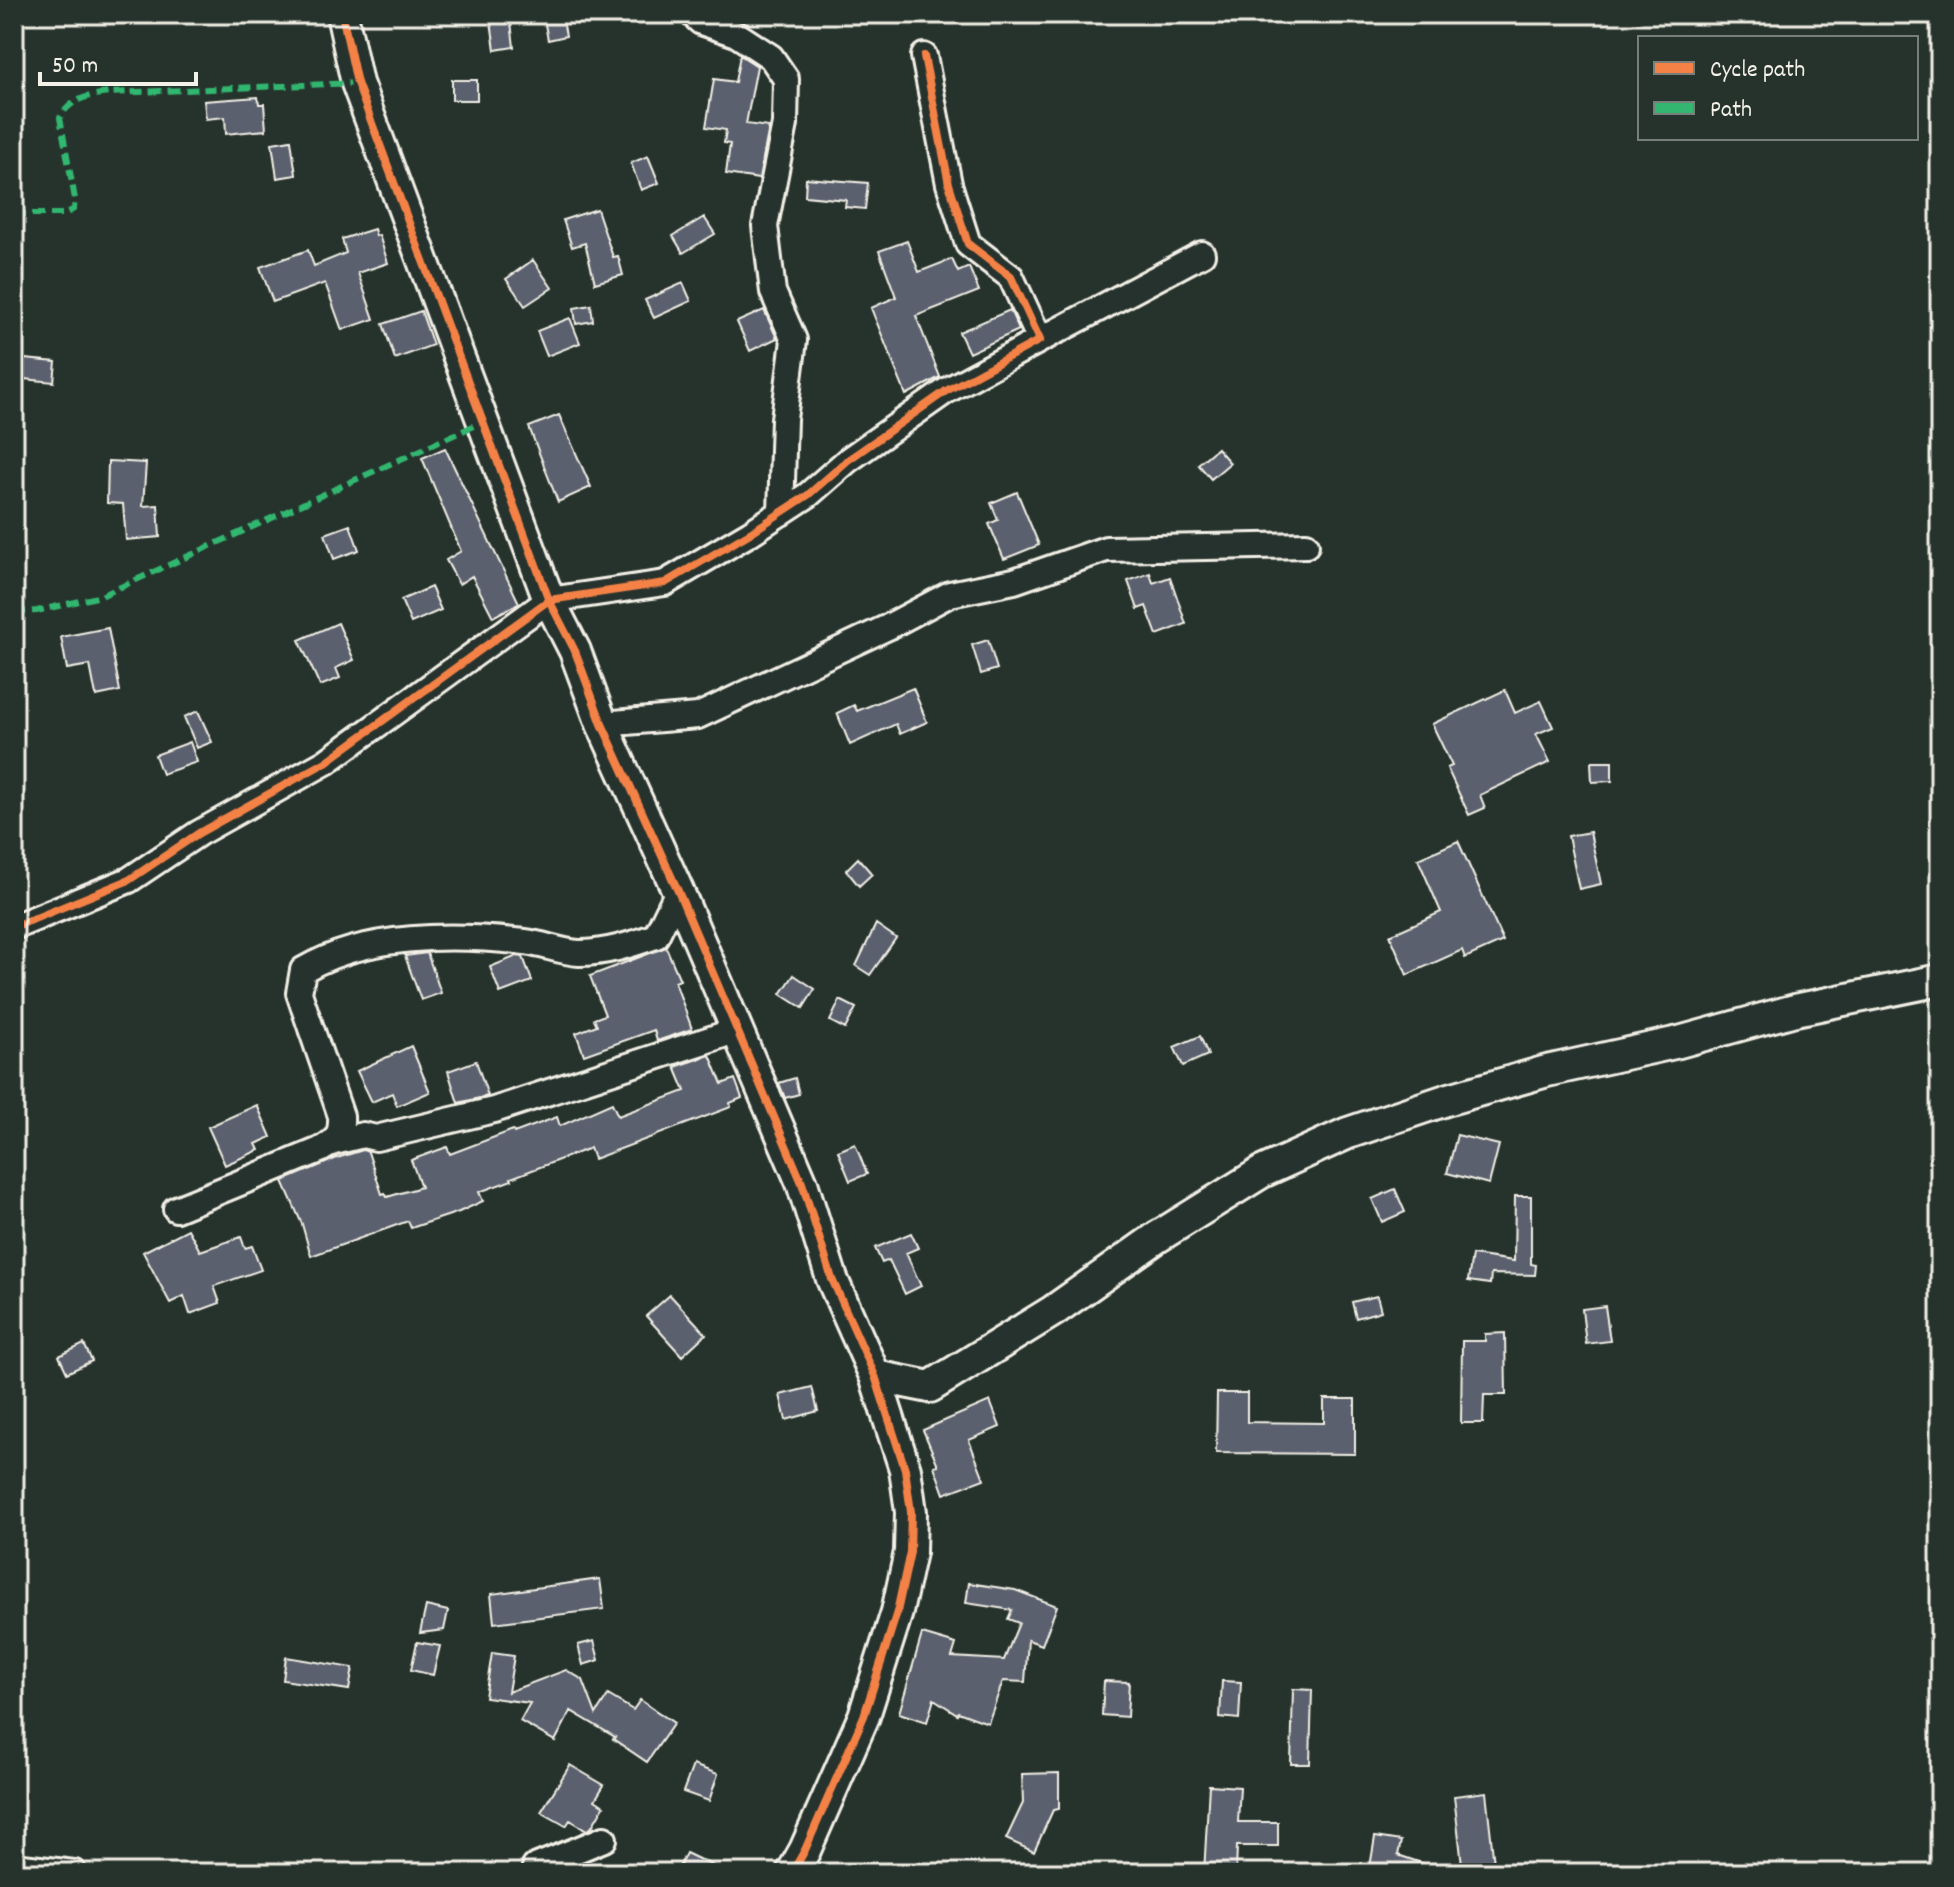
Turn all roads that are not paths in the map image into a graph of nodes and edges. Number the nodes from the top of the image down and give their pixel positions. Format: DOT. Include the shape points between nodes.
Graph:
graph roads {
  1 [pos="342,14"];
  2 [pos="692,14"];
  3 [pos="924,56"];
  4 [pos="1202,254"];
  5 [pos="1040,340"];
  6 [pos="781,513"];
  7 [pos="1306,545"];
  8 [pos="549,600"];
  9 [pos="602,724"];
  10 [pos="678,891"];
  11 [pos="14,927"];
  12 [pos="1940,980"];
  13 [pos="735,1031"];
  14 [pos="334,1142"];
  15 [pos="176,1209"];
  16 [pos="875,1376"];
  17 [pos="604,1839"];
  18 [pos="14,1866"];
  19 [pos="74,1873"];
  20 [pos="534,1873"];
  21 [pos="792,1873"];
  1 -- 8 [label="street" via="357,83"];
  2 -- 6 [label="street" via="771,57 786,79 785,124 765,226 773,292 794,340 784,419"];
  3 -- 5 [label="street" via="949,184 968,244 1011,277"];
  4 -- 5 [label="street"];
  5 -- 6 [label="street" via="946,391"];
  6 -- 8 [label="street" via="665,583"];
  7 -- 9 [label="street" via="1106,549 1014,581 950,594 698,716"];
  8 -- 9 [label="street"];
  8 -- 11 [label="street" via="326,762 199,833 129,880"];
  9 -- 10 [label="street"];
  10 -- 13 [label="street"];
  10 -- 14 [label="street" via="656,936 617,949 577,953 525,942 433,938 372,943 326,956 303,970 299,993 341,1116 341,1132"];
  12 -- 16 [label="street" via="1547,1071 1348,1133 1262,1172 930,1387"];
  13 -- 14 [label="street" via="494,1110 376,1138 363,1135"];
  13 -- 16 [label="street" via="802,1183 832,1279"];
  14 -- 15 [label="street"];
  16 -- 21 [label="street" via="905,1469 910,1552 864,1716"];
  17 -- 20 [label="street" via="535,1867"];
  18 -- 19 [label="street"];
}
